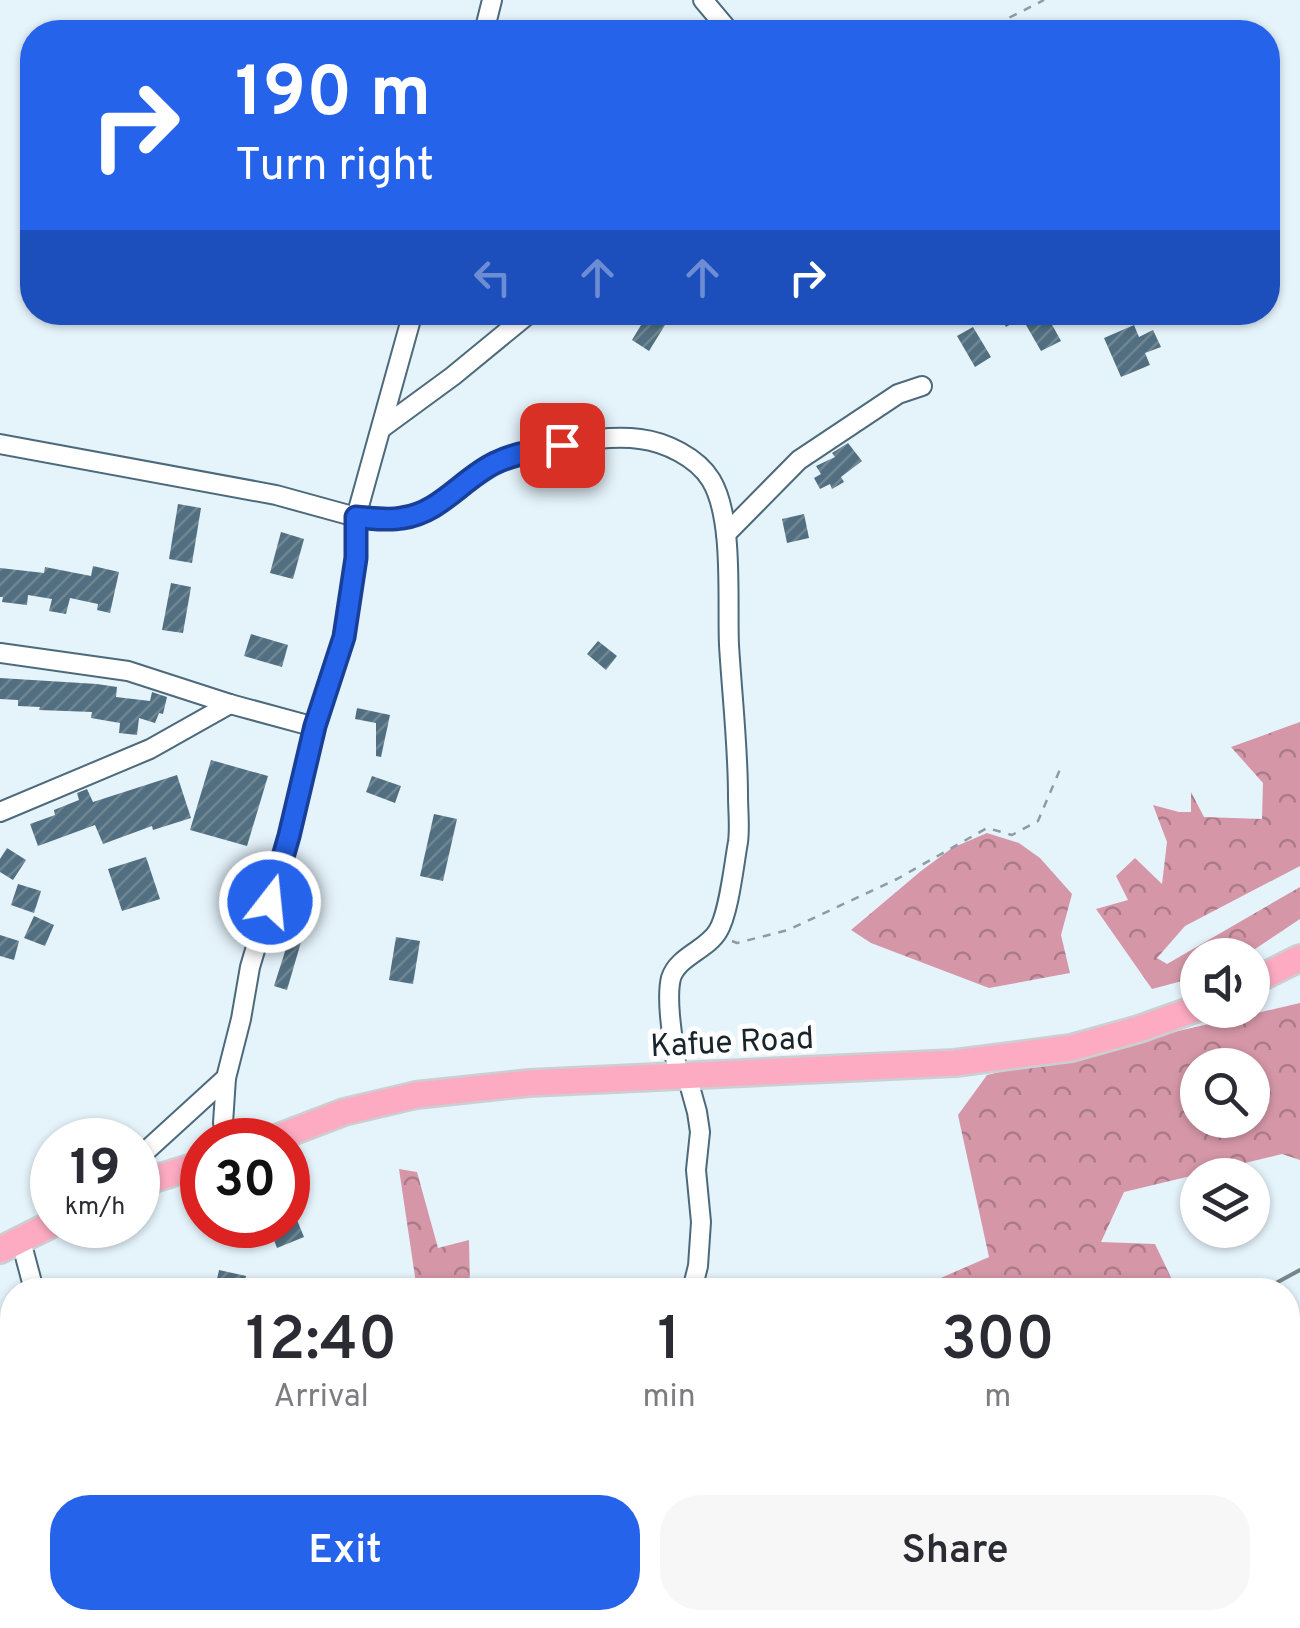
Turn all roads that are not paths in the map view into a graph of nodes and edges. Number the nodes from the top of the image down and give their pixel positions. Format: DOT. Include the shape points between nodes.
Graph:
graph roads {
  1 [pos="703,0"];
  2 [pos="720,20"];
  3 [pos="410,325"];
  4 [pos="516,325"];
  5 [pos="922,386"];
  6 [pos="382,428"];
  7 [pos="0,444"];
  8 [pos="356,517"];
  9 [pos="726,534"];
  10 [pos="0,653"];
  11 [pos="230,704"];
  12 [pos="315,726"];
  13 [pos="0,812"];
  14 [pos="1300,958"];
  15 [pos="1270,973"];
  16 [pos="1180,1014"];
  17 [pos="683,1077"];
  18 [pos="226,1078"];
  19 [pos="223,1118"];
  20 [pos="310,1125"];
  21 [pos="160,1138"];
  22 [pos="11,1246"];
  23 [pos="28,1278"];
  24 [pos="695,1278"];
  1 -- 2 [label="street"];
  3 -- 6 [label="street"];
  4 -- 6 [label="street"];
  5 -- 9 [label="street" via="898,394 799,460"];
  6 -- 8 [label="street"];
  7 -- 8 [label="street" via="276,494"];
  8 -- 9 [label="street" via="390,520 422,513 480,471 520,454 609,438 642,439 694,461 710,480"];
  8 -- 12 [label="street" via="344,637"];
  9 -- 17 [label="street" via="739,836 717,934 672,977"];
  10 -- 11 [label="street" via="128,671"];
  11 -- 12 [label="street"];
  11 -- 13 [label="street" via="150,750"];
  12 -- 18 [label="street"];
  14 -- 15 [label="highway"];
  16 -- 17 [label="highway, Kafue Road" via="1071,1048 955,1063"];
  17 -- 20 [label="highway, Kafue Road" via="416,1095"];
  17 -- 24 [label="street" via="700,1132"];
  18 -- 19 [label="street"];
  18 -- 21 [label="street"];
  22 -- 23 [label="street"];
}
